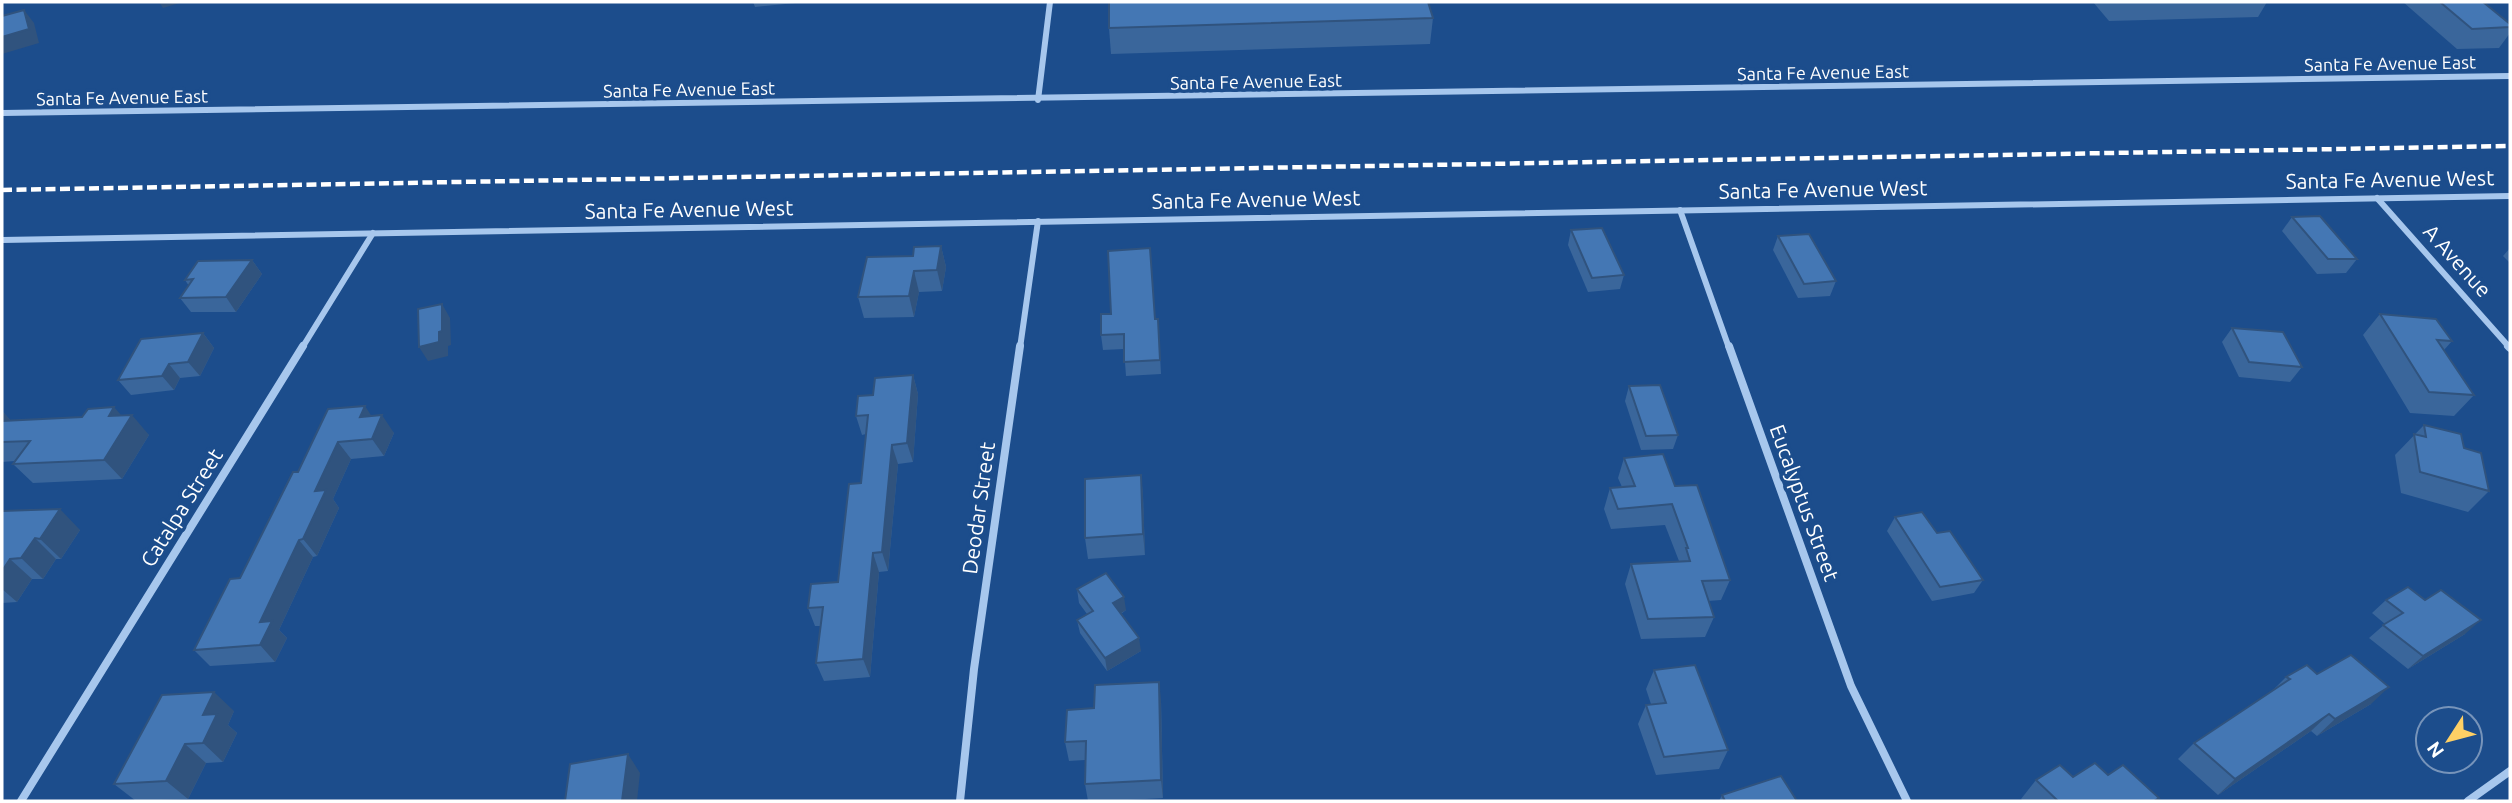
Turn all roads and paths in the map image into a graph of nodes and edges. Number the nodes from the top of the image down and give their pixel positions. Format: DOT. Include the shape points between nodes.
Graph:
graph roads {
  1 [pos="1050,2"];
  2 [pos="2510,76"];
  3 [pos="1038,100"];
  4 [pos="2,113"];
  5 [pos="2510,196"];
  6 [pos="2377,198"];
  7 [pos="1680,211"];
  8 [pos="1038,221"];
  9 [pos="373,233"];
  10 [pos="2,240"];
  11 [pos="2510,348"];
  12 [pos="2510,771"];
  13 [pos="20,801"];
  14 [pos="960,801"];
  15 [pos="1907,801"];
  16 [pos="2468,801"];
  1 -- 3 [label="street"];
  2 -- 3 [label="street, Santa Fe Avenue East"];
  3 -- 4 [label="street, Santa Fe Avenue East"];
  5 -- 6 [label="street, Santa Fe Avenue West"];
  6 -- 7 [label="street, Santa Fe Avenue West"];
  6 -- 11 [label="street, A Avenue"];
  7 -- 8 [label="street, Santa Fe Avenue West"];
  7 -- 15 [label="street, Eucalyptus Street" via="1851,686"];
  8 -- 9 [label="street, Santa Fe Avenue West"];
  8 -- 14 [label="street, Deodar Street" via="974,668"];
  9 -- 10 [label="street, Santa Fe Avenue West"];
  9 -- 13 [label="street, Catalpa Street"];
  12 -- 16 [label="street"];
}
